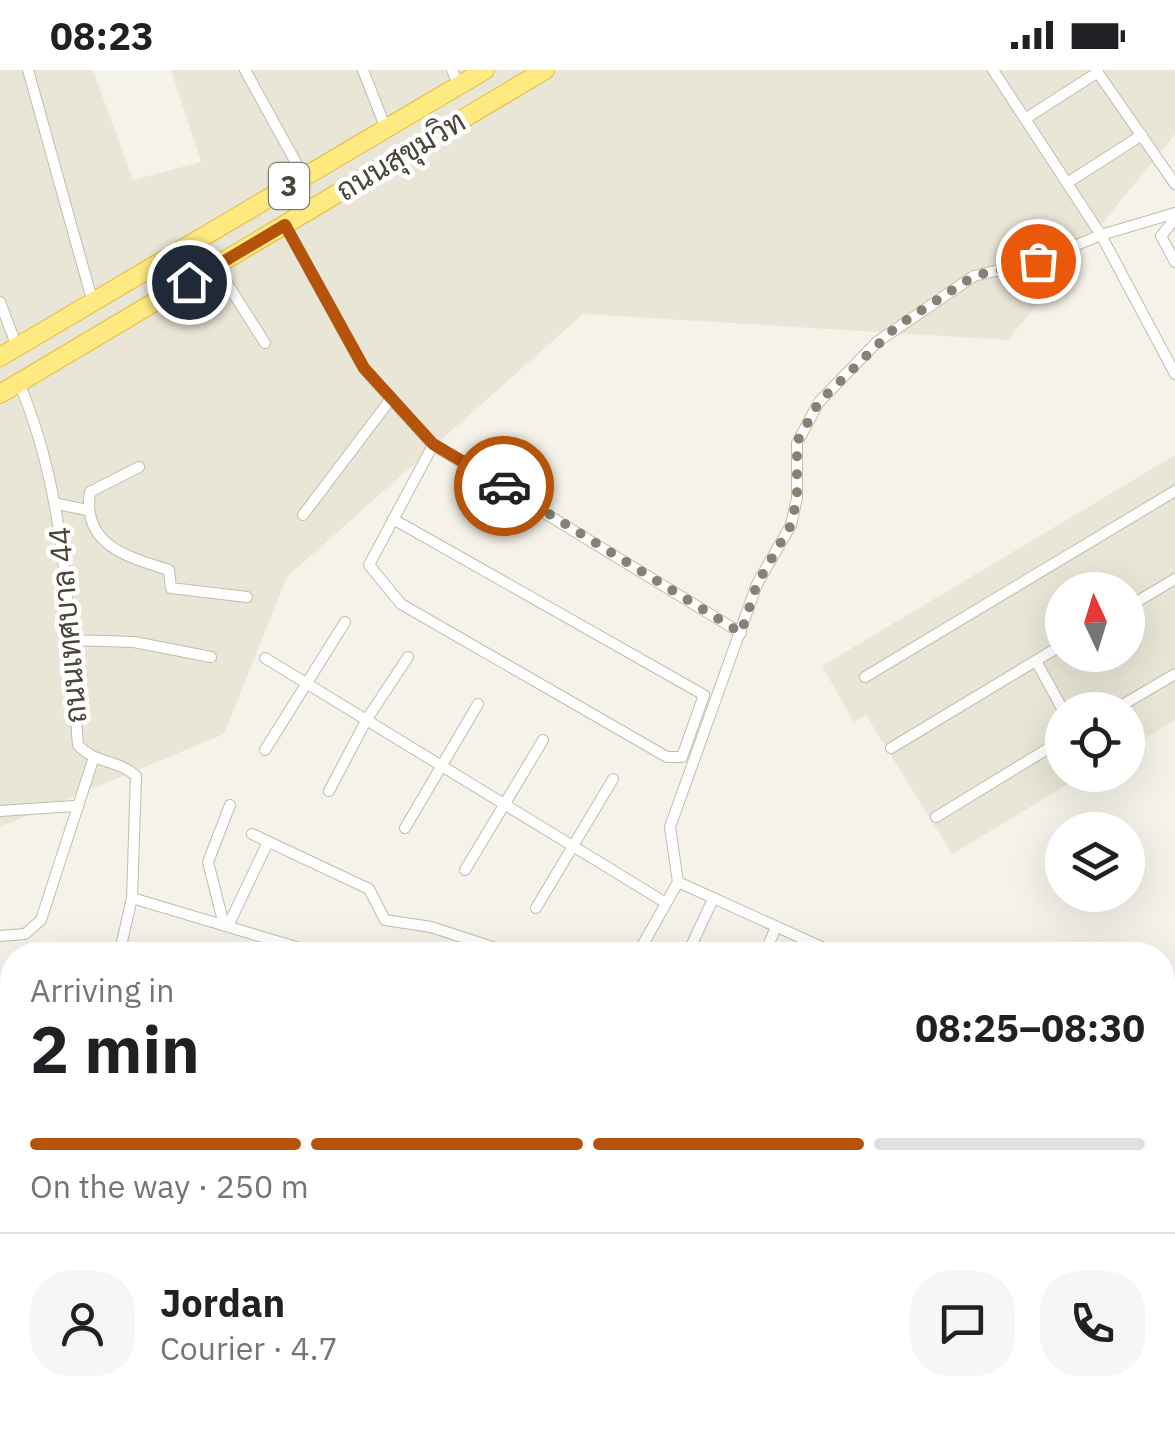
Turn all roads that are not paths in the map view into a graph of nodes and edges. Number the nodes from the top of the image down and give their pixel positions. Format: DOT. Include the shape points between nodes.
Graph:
graph roads {
  1 [pos="28,70"];
  2 [pos="245,70"];
  3 [pos="363,70"];
  4 [pos="485,70"];
  5 [pos="545,70"];
  6 [pos="993,70"];
  7 [pos="1097,71"];
  8 [pos="456,78"];
  9 [pos="1025,120"];
  10 [pos="386,129"];
  11 [pos="1142,135"];
  12 [pos="304,178"];
  13 [pos="1067,184"];
  14 [pos="1175,184"];
  15 [pos="1175,216"];
  16 [pos="285,225"];
  17 [pos="1101,235"];
  18 [pos="1175,262"];
  19 [pos="216,266"];
  20 [pos="0,302"];
  21 [pos="92,303"];
  22 [pos="265,343"];
  23 [pos="8,352"];
  24 [pos="1175,374"];
  25 [pos="19,383"];
  26 [pos="0,394"];
  27 [pos="390,400"];
  28 [pos="433,444"];
  29 [pos="139,467"];
  30 [pos="1175,491"];
  31 [pos="58,504"];
  32 [pos="87,510"];
  33 [pos="303,515"];
  34 [pos="393,519"];
  35 [pos="1175,580"];
  36 [pos="247,597"];
  37 [pos="1145,597"];
  38 [pos="346,622"];
  39 [pos="741,633"];
  40 [pos="70,640"];
  41 [pos="1045,655"];
  42 [pos="211,657"];
  43 [pos="408,657"];
  44 [pos="264,658"];
  45 [pos="1036,661"];
  46 [pos="1175,674"];
  47 [pos="865,678"];
  48 [pos="307,682"];
  49 [pos="1053,692"];
  50 [pos="1144,692"];
  51 [pos="478,704"];
  52 [pos="367,720"];
  53 [pos="543,740"];
  54 [pos="891,748"];
  55 [pos="265,750"];
  56 [pos="1045,750"];
  57 [pos="93,760"];
  58 [pos="442,765"];
  59 [pos="613,779"];
  60 [pos="329,790"];
  61 [pos="504,804"];
  62 [pos="230,805"];
  63 [pos="74,806"];
  64 [pos="0,811"];
  65 [pos="936,817"];
  66 [pos="405,828"];
  67 [pos="252,834"];
  68 [pos="268,842"];
  69 [pos="574,847"];
  70 [pos="464,870"];
  71 [pos="678,882"];
  72 [pos="132,898"];
  73 [pos="714,898"];
  74 [pos="666,903"];
  75 [pos="536,908"];
  76 [pos="226,926"];
  77 [pos="776,927"];
  78 [pos="0,936"];
  79 [pos="122,942"];
  80 [pos="280,942"];
  81 [pos="475,942"];
  82 [pos="644,942"];
  83 [pos="693,942"];
  84 [pos="770,942"];
  85 [pos="810,942"];
  1 -- 21 [label="street"];
  2 -- 12 [label="street"];
  3 -- 10 [label="street"];
  4 -- 8 [label="highway, ถนนสุขุมวิท / 3"];
  5 -- 16 [label="highway, ถนนสุขุมวิท / 3"];
  6 -- 9 [label="street"];
  7 -- 9 [label="street"];
  7 -- 11 [label="street"];
  8 -- 10 [label="highway, ถนนสุขุมวิท / 3"];
  9 -- 13 [label="street"];
  10 -- 12 [label="highway, ถนนสุขุมวิท / 3"];
  11 -- 13 [label="street"];
  11 -- 14 [label="street"];
  12 -- 21 [label="highway, ถนนสุขุมวิท / 3"];
  13 -- 17 [label="street"];
  15 -- 17 [label="street"];
  15 -- 18 [label="street" via="1161,236"];
  16 -- 19 [label="highway, ถนนสุขุมวิท / 3"];
  16 -- 27 [label="street" via="364,368"];
  17 -- 24 [label="street"];
  17 -- 39 [label="street" via="1038,261 974,276 896,327 819,402 797,442 791,525 757,584"];
  19 -- 22 [label="street"];
  19 -- 25 [label="highway, ถนนสุขุมวิท / 3"];
  20 -- 23 [label="street"];
  21 -- 23 [label="highway, ถนนสุขุมวิท / 3"];
  25 -- 26 [label="highway, ถนนสุขุมวิท / 3"];
  25 -- 31 [label="street, ถนนเทศบาล 44"];
  27 -- 28 [label="street"];
  27 -- 33 [label="street"];
  28 -- 34 [label="street"];
  28 -- 39 [label="street"];
  29 -- 32 [label="street" via="90,492"];
  30 -- 47 [label="street"];
  31 -- 32 [label="street"];
  31 -- 40 [label="street, ถนนเทศบาล 44"];
  32 -- 36 [label="street" via="104,543 169,570 172,588"];
  34 -- 34 [label="street" via="369,564 402,604 667,757 682,757 704,695"];
  35 -- 37 [label="street"];
  38 -- 48 [label="street"];
  39 -- 71 [label="street" via="670,826"];
  40 -- 42 [label="street" via="134,642"];
  40 -- 57 [label="street, ถนนเทศบาล 44" via="78,745"];
  41 -- 45 [label="street"];
  43 -- 52 [label="street"];
  44 -- 48 [label="street"];
  45 -- 49 [label="street"];
  45 -- 54 [label="street"];
  46 -- 50 [label="street"];
  48 -- 52 [label="street"];
  48 -- 55 [label="street"];
  51 -- 58 [label="street"];
  52 -- 58 [label="street"];
  52 -- 60 [label="street"];
  53 -- 61 [label="street"];
  56 -- 65 [label="street"];
  57 -- 63 [label="street"];
  57 -- 72 [label="street, ถนนเทศบาล 44" via="136,776"];
  58 -- 61 [label="street"];
  58 -- 66 [label="street"];
  59 -- 69 [label="street"];
  61 -- 69 [label="street"];
  61 -- 70 [label="street"];
  62 -- 76 [label="street" via="208,862"];
  63 -- 64 [label="street"];
  63 -- 78 [label="street" via="41,920 25,934"];
  67 -- 68 [label="street"];
  68 -- 76 [label="street"];
  68 -- 81 [label="street" via="369,889 385,920"];
  69 -- 74 [label="street"];
  69 -- 75 [label="street"];
  71 -- 73 [label="street"];
  71 -- 74 [label="street"];
  72 -- 76 [label="street"];
  72 -- 79 [label="street, ถนนเทศบาล 44"];
  73 -- 77 [label="street"];
  73 -- 83 [label="street"];
  74 -- 82 [label="street"];
  76 -- 80 [label="street"];
  77 -- 84 [label="street"];
  77 -- 85 [label="street"];
}
